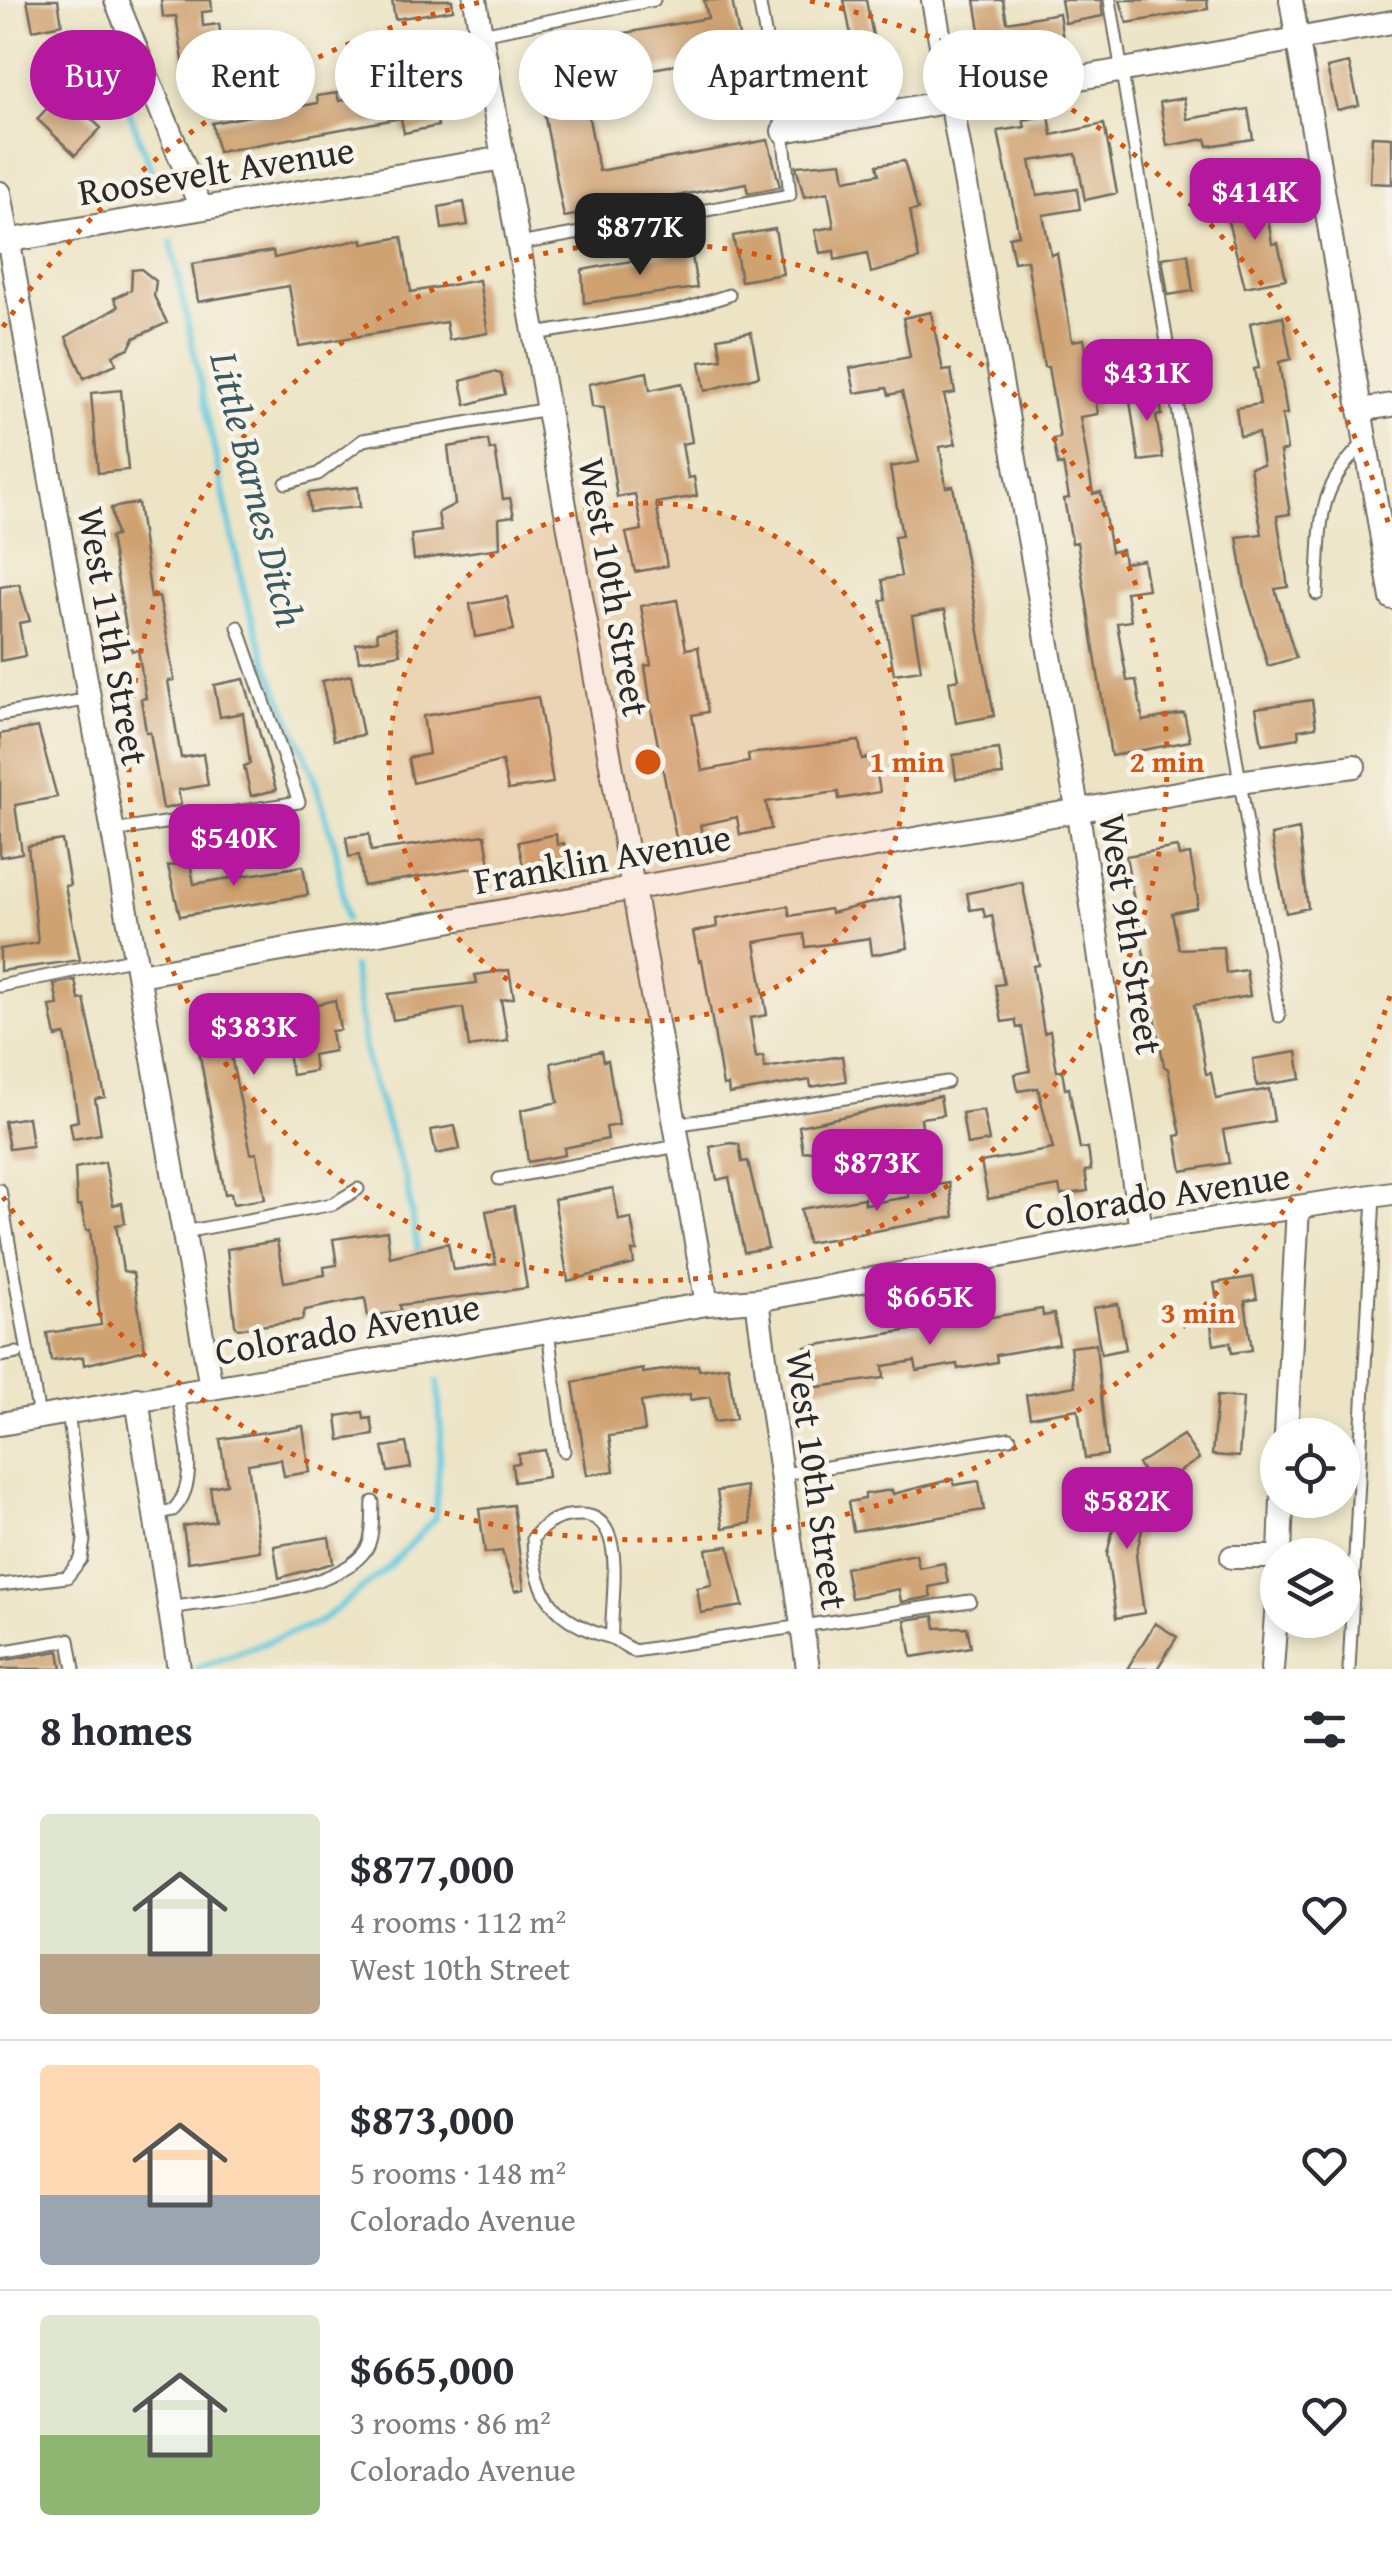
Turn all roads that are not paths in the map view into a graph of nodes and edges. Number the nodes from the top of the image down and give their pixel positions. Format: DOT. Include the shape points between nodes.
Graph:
graph roads {
  1 [pos="116,0"];
  2 [pos="475,0"];
  3 [pos="654,0"];
  4 [pos="759,0"];
  5 [pos="933,0"];
  6 [pos="1110,0"];
  7 [pos="1290,0"];
  8 [pos="1392,22"];
  9 [pos="480,30"];
  10 [pos="499,30"];
  11 [pos="938,30"];
  12 [pos="1297,38"];
  13 [pos="1122,68"];
  14 [pos="1084,75"];
  15 [pos="923,104"];
  16 [pos="497,120"];
  17 [pos="955,120"];
  18 [pos="784,131"];
  19 [pos="504,158"];
  20 [pos="0,194"];
  21 [pos="201,208"];
  22 [pos="4,242"];
  23 [pos="519,244"];
  24 [pos="730,295"];
  25 [pos="534,334"];
  26 [pos="1392,405"];
  27 [pos="548,409"];
  28 [pos="1360,410"];
  29 [pos="1365,442"];
  30 [pos="286,483"];
  31 [pos="1391,589"];
  32 [pos="1316,594"];
  33 [pos="238,627"];
  34 [pos="90,700"];
  35 [pos="0,715"];
  36 [pos="1354,766"];
  37 [pos="1243,781"];
  38 [pos="1078,813"];
  39 [pos="113,831"];
  40 [pos="632,887"];
  41 [pos="137,967"];
  42 [pos="0,986"];
  43 [pos="1279,1016"];
  44 [pos="947,1082"];
  45 [pos="676,1135"];
  46 [pos="500,1179"];
  47 [pos="358,1189"];
  48 [pos="0,1190"];
  49 [pos="1383,1194"];
  50 [pos="1298,1207"];
  51 [pos="1141,1230"];
  52 [pos="184,1232"];
  53 [pos="756,1300"];
  54 [pos="707,1304"];
  55 [pos="548,1330"];
  56 [pos="17,1353"];
  57 [pos="0,1356"];
  58 [pos="211,1387"];
  59 [pos="177,1392"];
  60 [pos="138,1399"];
  61 [pos="68,1412"];
  62 [pos="39,1416"];
  63 [pos="1287,1418"];
  64 [pos="0,1424"];
  65 [pos="1010,1438"];
  66 [pos="564,1451"];
  67 [pos="783,1474"];
  68 [pos="372,1502"];
  69 [pos="155,1514"];
  70 [pos="1260,1556"];
  71 [pos="1232,1557"];
  72 [pos="0,1585"];
  73 [pos="970,1601"];
  74 [pos="169,1608"];
  75 [pos="803,1628"];
  76 [pos="612,1638"];
  77 [pos="1274,1638"];
  78 [pos="0,1652"];
  79 [pos="74,1669"];
  80 [pos="180,1669"];
  81 [pos="808,1669"];
  82 [pos="1272,1669"];
  83 [pos="1348,1669"];
  1 -- 21 [label="street"];
  2 -- 9 [label="street, West 10th Street"];
  3 -- 10 [label="lane"];
  4 -- 18 [label="lane"];
  5 -- 11 [label="street, West 9th Street"];
  6 -- 13 [label="lane"];
  7 -- 12 [label="street"];
  8 -- 12 [label="street"];
  12 -- 13 [label="street"];
  12 -- 28 [label="street"];
  13 -- 14 [label="street"];
  13 -- 37 [label="lane"];
  15 -- 18 [label="street"];
  16 -- 19 [label="street, West 10th Street"];
  17 -- 38 [label="street, West 9th Street"];
  18 -- 23 [label="lane" via="790,195"];
  19 -- 21 [label="street, Roosevelt Avenue"];
  19 -- 23 [label="street, West 10th Street"];
  20 -- 22 [label="street, West 11th Street"];
  21 -- 22 [label="street, Roosevelt Avenue"];
  22 -- 34 [label="street, West 11th Street"];
  23 -- 25 [label="street, West 10th Street"];
  24 -- 25 [label="lane" via="682,310"];
  25 -- 27 [label="street, West 10th Street"];
  26 -- 28 [label="street"];
  27 -- 30 [label="lane" via="363,440 318,474"];
  27 -- 40 [label="street, West 10th Street"];
  28 -- 29 [label="street"];
  29 -- 31 [label="street"];
  29 -- 32 [label="lane" via="1328,489"];
  33 -- 39 [label="lane" via="299,802"];
  34 -- 35 [label="lane"];
  34 -- 39 [label="street, West 11th Street"];
  36 -- 37 [label="street, Franklin Avenue"];
  37 -- 38 [label="street, Franklin Avenue"];
  37 -- 43 [label="lane"];
  38 -- 40 [label="street, Franklin Avenue"];
  38 -- 51 [label="street, West 9th Street"];
  39 -- 41 [label="street, West 11th Street"];
  40 -- 41 [label="street, Franklin Avenue"];
  40 -- 45 [label="street, West 10th Street"];
  41 -- 42 [label="lane"];
  41 -- 52 [label="street, West 11th Street"];
  44 -- 45 [label="lane"];
  45 -- 46 [label="lane"];
  45 -- 54 [label="street, West 10th Street"];
  47 -- 52 [label="lane" via="333,1204"];
  48 -- 62 [label="lane"];
  49 -- 50 [label="street, Colorado Avenue"];
  49 -- 83 [label="lane"];
  50 -- 51 [label="street, Colorado Avenue"];
  50 -- 63 [label="street"];
  51 -- 53 [label="street, Colorado Avenue"];
  52 -- 58 [label="street, West 11th Street"];
  53 -- 54 [label="street, Colorado Avenue"];
  53 -- 67 [label="street, West 10th Street"];
  54 -- 55 [label="street, Colorado Avenue"];
  55 -- 58 [label="street, Colorado Avenue"];
  55 -- 66 [label="lane"];
  56 -- 57 [label="lane"];
  58 -- 59 [label="street, Colorado Avenue"];
  59 -- 60 [label="street, Colorado Avenue"];
  59 -- 69 [label="lane" via="189,1466 185,1491 173,1510"];
  60 -- 61 [label="street, Colorado Avenue"];
  60 -- 69 [label="street"];
  61 -- 62 [label="street, Colorado Avenue"];
  61 -- 72 [label="lane" via="81,1559 67,1578"];
  62 -- 64 [label="street, Colorado Avenue"];
  65 -- 67 [label="lane"];
  67 -- 75 [label="street, West 10th Street"];
  68 -- 74 [label="lane" via="366,1548 349,1568"];
  69 -- 74 [label="street"];
  70 -- 71 [label="street"];
  73 -- 75 [label="lane"];
  74 -- 80 [label="street"];
  75 -- 76 [label="lane" via="634,1652"];
  75 -- 81 [label="street, West 10th Street"];
  76 -- 76 [label="lane" via="613,1545 605,1524 588,1514 545,1523 533,1538 537,1583 554,1610"];
  77 -- 82 [label="street"];
  78 -- 79 [label="lane" via="69,1640"];
}
